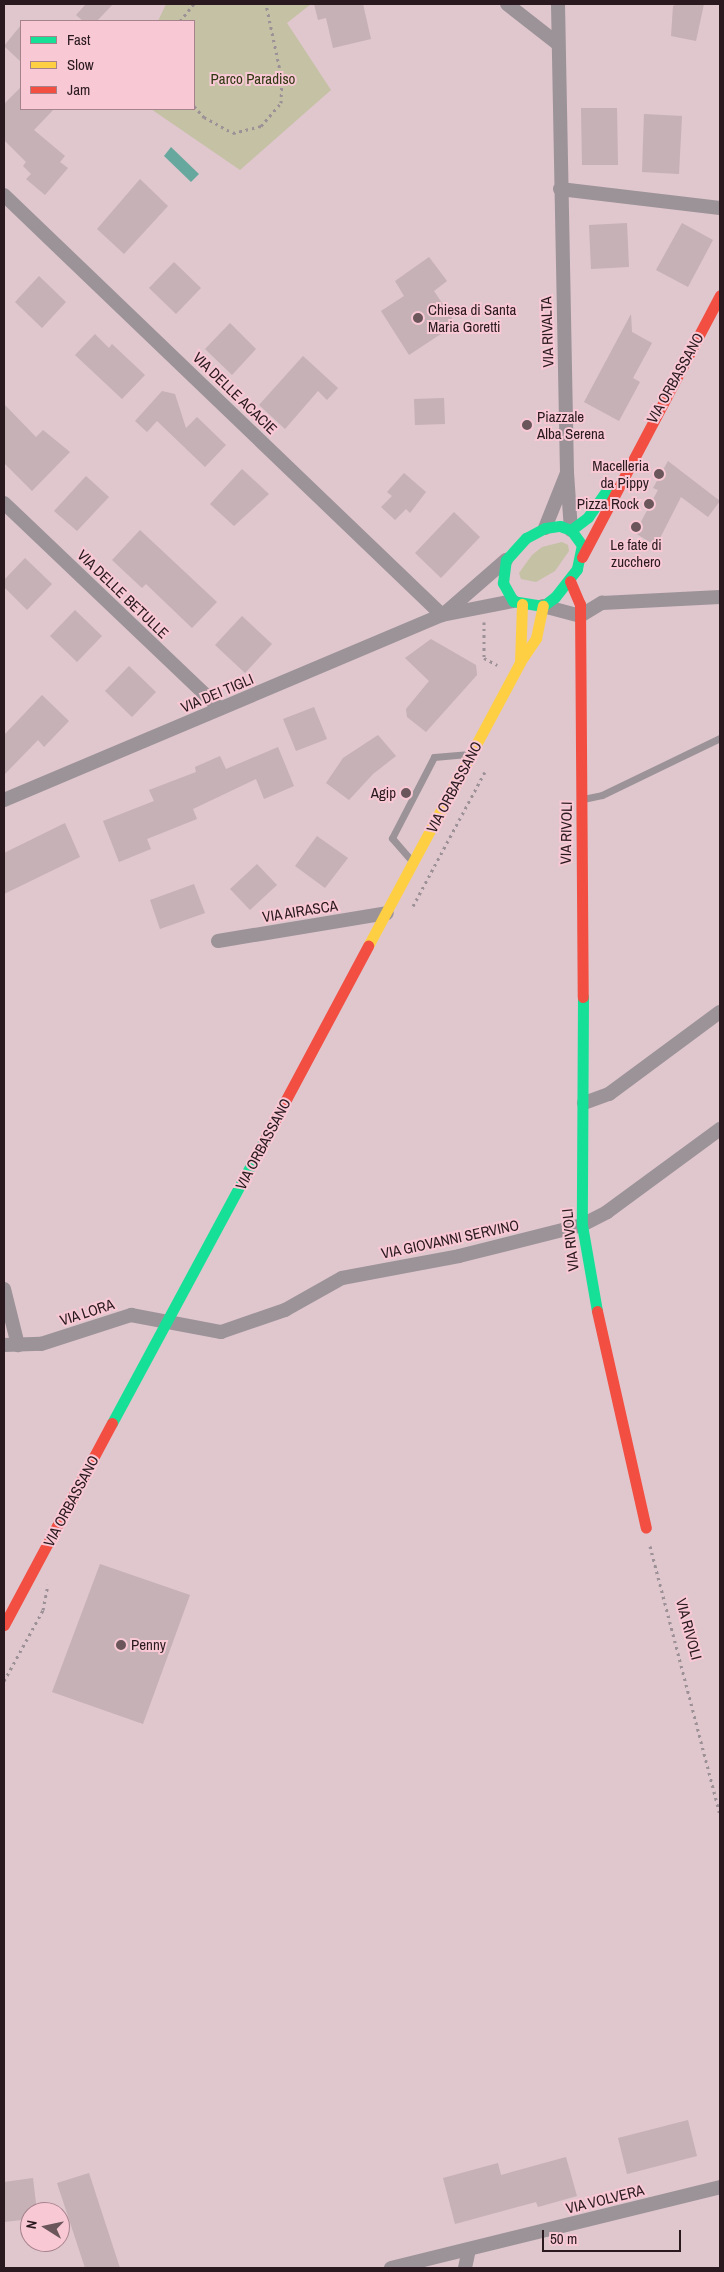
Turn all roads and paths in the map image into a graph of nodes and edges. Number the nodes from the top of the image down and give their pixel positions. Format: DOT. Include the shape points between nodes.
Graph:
graph roads {
  1 [pos="194,4"];
  2 [pos="266,4"];
  3 [pos="508,4"];
  4 [pos="558,4"];
  5 [pos="181,20"];
  6 [pos="558,44"];
  7 [pos="195,107"];
  8 [pos="560,190"];
  9 [pos="4,194"];
  10 [pos="720,208"];
  11 [pos="720,295"];
  12 [pos="630,461"];
  13 [pos="567,474"];
  14 [pos="4,503"];
  15 [pos="545,528"];
  16 [pos="571,530"];
  17 [pos="582,557"];
  18 [pos="506,560"];
  19 [pos="570,581"];
  20 [pos="720,597"];
  21 [pos="518,602"];
  22 [pos="543,606"];
  23 [pos="442,615"];
  24 [pos="580,616"];
  25 [pos="520,662"];
  26 [pos="220,709"];
  27 [pos="720,738"];
  28 [pos="472,754"];
  29 [pos="582,799"];
  30 [pos="4,800"];
  31 [pos="414,863"];
  32 [pos="387,913"];
  33 [pos="218,941"];
  34 [pos="720,1012"];
  35 [pos="584,1103"];
  36 [pos="720,1129"];
  37 [pos="582,1225"];
  38 [pos="4,1289"];
  39 [pos="167,1323"];
  40 [pos="11,1345"];
  41 [pos="646,1528"];
  42 [pos="10,1600"];
  43 [pos="4,1625"];
  44 [pos="720,1815"];
  45 [pos="720,2187"];
  46 [pos="469,2249"];
  47 [pos="393,2268"];
  48 [pos="465,2268"];
  1 -- 5 [label="path"];
  2 -- 7 [label="path" via="282,80 281,103 261,126 233,133 204,117"];
  3 -- 6 [label="street"];
  4 -- 6 [label="street, VIA RIVALTA"];
  6 -- 8 [label="street, VIA RIVALTA"];
  8 -- 10 [label="street"];
  8 -- 13 [label="street, VIA RIVALTA"];
  9 -- 23 [label="street, VIA DELLE ACACIE"];
  11 -- 12 [label="main road, VIA ORBASSANO"];
  12 -- 16 [label="main road, VIA ORBASSANO" via="588,517"];
  12 -- 17 [label="main road, VIA ORBASSANO" via="616,497"];
  13 -- 15 [label="street, VIA RIVALTA"];
  13 -- 16 [label="street, VIA RIVALTA"];
  14 -- 26 [label="street, VIA DELLE BETULLE"];
  15 -- 16 [label="main road" via="560,526"];
  15 -- 18 [label="main road" via="526,538"];
  16 -- 17 [label="main road" via="582,545"];
  17 -- 19 [label="main road, VIA ORBASSANO"];
  18 -- 21 [label="main road, VIA ORBASSANO" via="503,583 506,593"];
  18 -- 23 [label="street, VIA DEI TIGLI"];
  19 -- 22 [label="main road, VIA ORBASSANO"];
  19 -- 24 [label="main road, VIA RIVOLI" via="579,596"];
  20 -- 24 [label="street" via="602,603"];
  21 -- 22 [label="main road"];
  21 -- 23 [label="street, VIA DEI TIGLI"];
  21 -- 25 [label="main road, VIA ORBASSANO"];
  22 -- 24 [label="street"];
  22 -- 25 [label="main road, VIA ORBASSANO" via="536,638"];
  23 -- 26 [label="street, VIA DEI TIGLI"];
  24 -- 29 [label="main road, VIA RIVOLI"];
  25 -- 28 [label="main road, VIA ORBASSANO"];
  26 -- 30 [label="street, VIA DEI TIGLI"];
  27 -- 29 [label="lane" via="602,795"];
  28 -- 31 [label="main road, VIA ORBASSANO"];
  28 -- 31 [label="lane" via="434,757 392,838"];
  29 -- 35 [label="main road, VIA RIVOLI"];
  31 -- 32 [label="main road, VIA ORBASSANO"];
  32 -- 33 [label="street, VIA AIRASCA"];
  32 -- 39 [label="main road, VIA ORBASSANO"];
  34 -- 35 [label="street" via="609,1094"];
  35 -- 37 [label="main road, VIA RIVOLI"];
  36 -- 37 [label="street, VIA GIOVANNI SERVINO" via="607,1212"];
  37 -- 39 [label="street, VIA GIOVANNI SERVINO" via="459,1256 342,1278 285,1310 221,1332"];
  37 -- 41 [label="main road, VIA RIVOLI" via="593,1294"];
  38 -- 40 [label="street, VIA LORA"];
  39 -- 40 [label="street, VIA LORA" via="130,1315 41,1344"];
  39 -- 42 [label="main road, VIA ORBASSANO"];
  41 -- 44 [label="path, VIA RIVOLI"];
  42 -- 43 [label="main road, VIA ORBASSANO"];
  45 -- 46 [label="street, VIA VOLVERA"];
  46 -- 47 [label="street, VIA VOLVERA"];
  46 -- 48 [label="street"];
}
